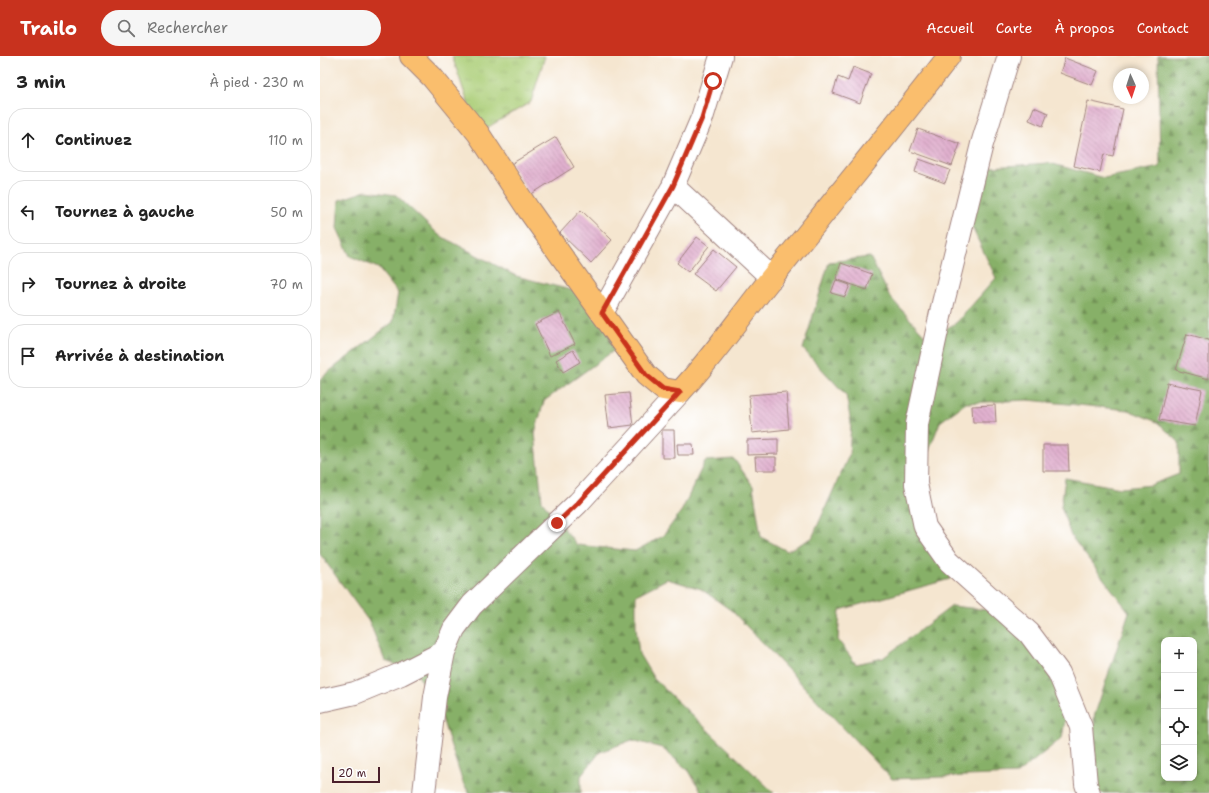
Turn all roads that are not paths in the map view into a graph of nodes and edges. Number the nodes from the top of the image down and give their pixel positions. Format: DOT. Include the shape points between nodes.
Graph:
graph roads {
  1 [pos="411,56"];
  2 [pos="721,56"];
  3 [pos="949,56"];
  4 [pos="1009,56"];
  5 [pos="673,186"];
  6 [pos="772,278"];
  7 [pos="602,313"];
  8 [pos="680,392"];
  9 [pos="444,652"];
  10 [pos="320,700"];
  11 [pos="424,793"];
  12 [pos="1089,793"];
  1 -- 7 [label="main road" via="432,77 478,134 528,210"];
  2 -- 5 [label="street" via="702,118"];
  3 -- 6 [label="main road"];
  4 -- 12 [label="street" via="982,144 943,303 917,424 916,484 924,527 949,561 1029,633 1059,673 1082,727 1086,784"];
  5 -- 6 [label="street"];
  5 -- 7 [label="street"];
  6 -- 8 [label="main road"];
  7 -- 8 [label="main road" via="646,375 663,389"];
  8 -- 9 [label="street" via="578,503 472,605 454,629"];
  9 -- 10 [label="street" via="355,694"];
  9 -- 11 [label="street" via="435,697"];
}
